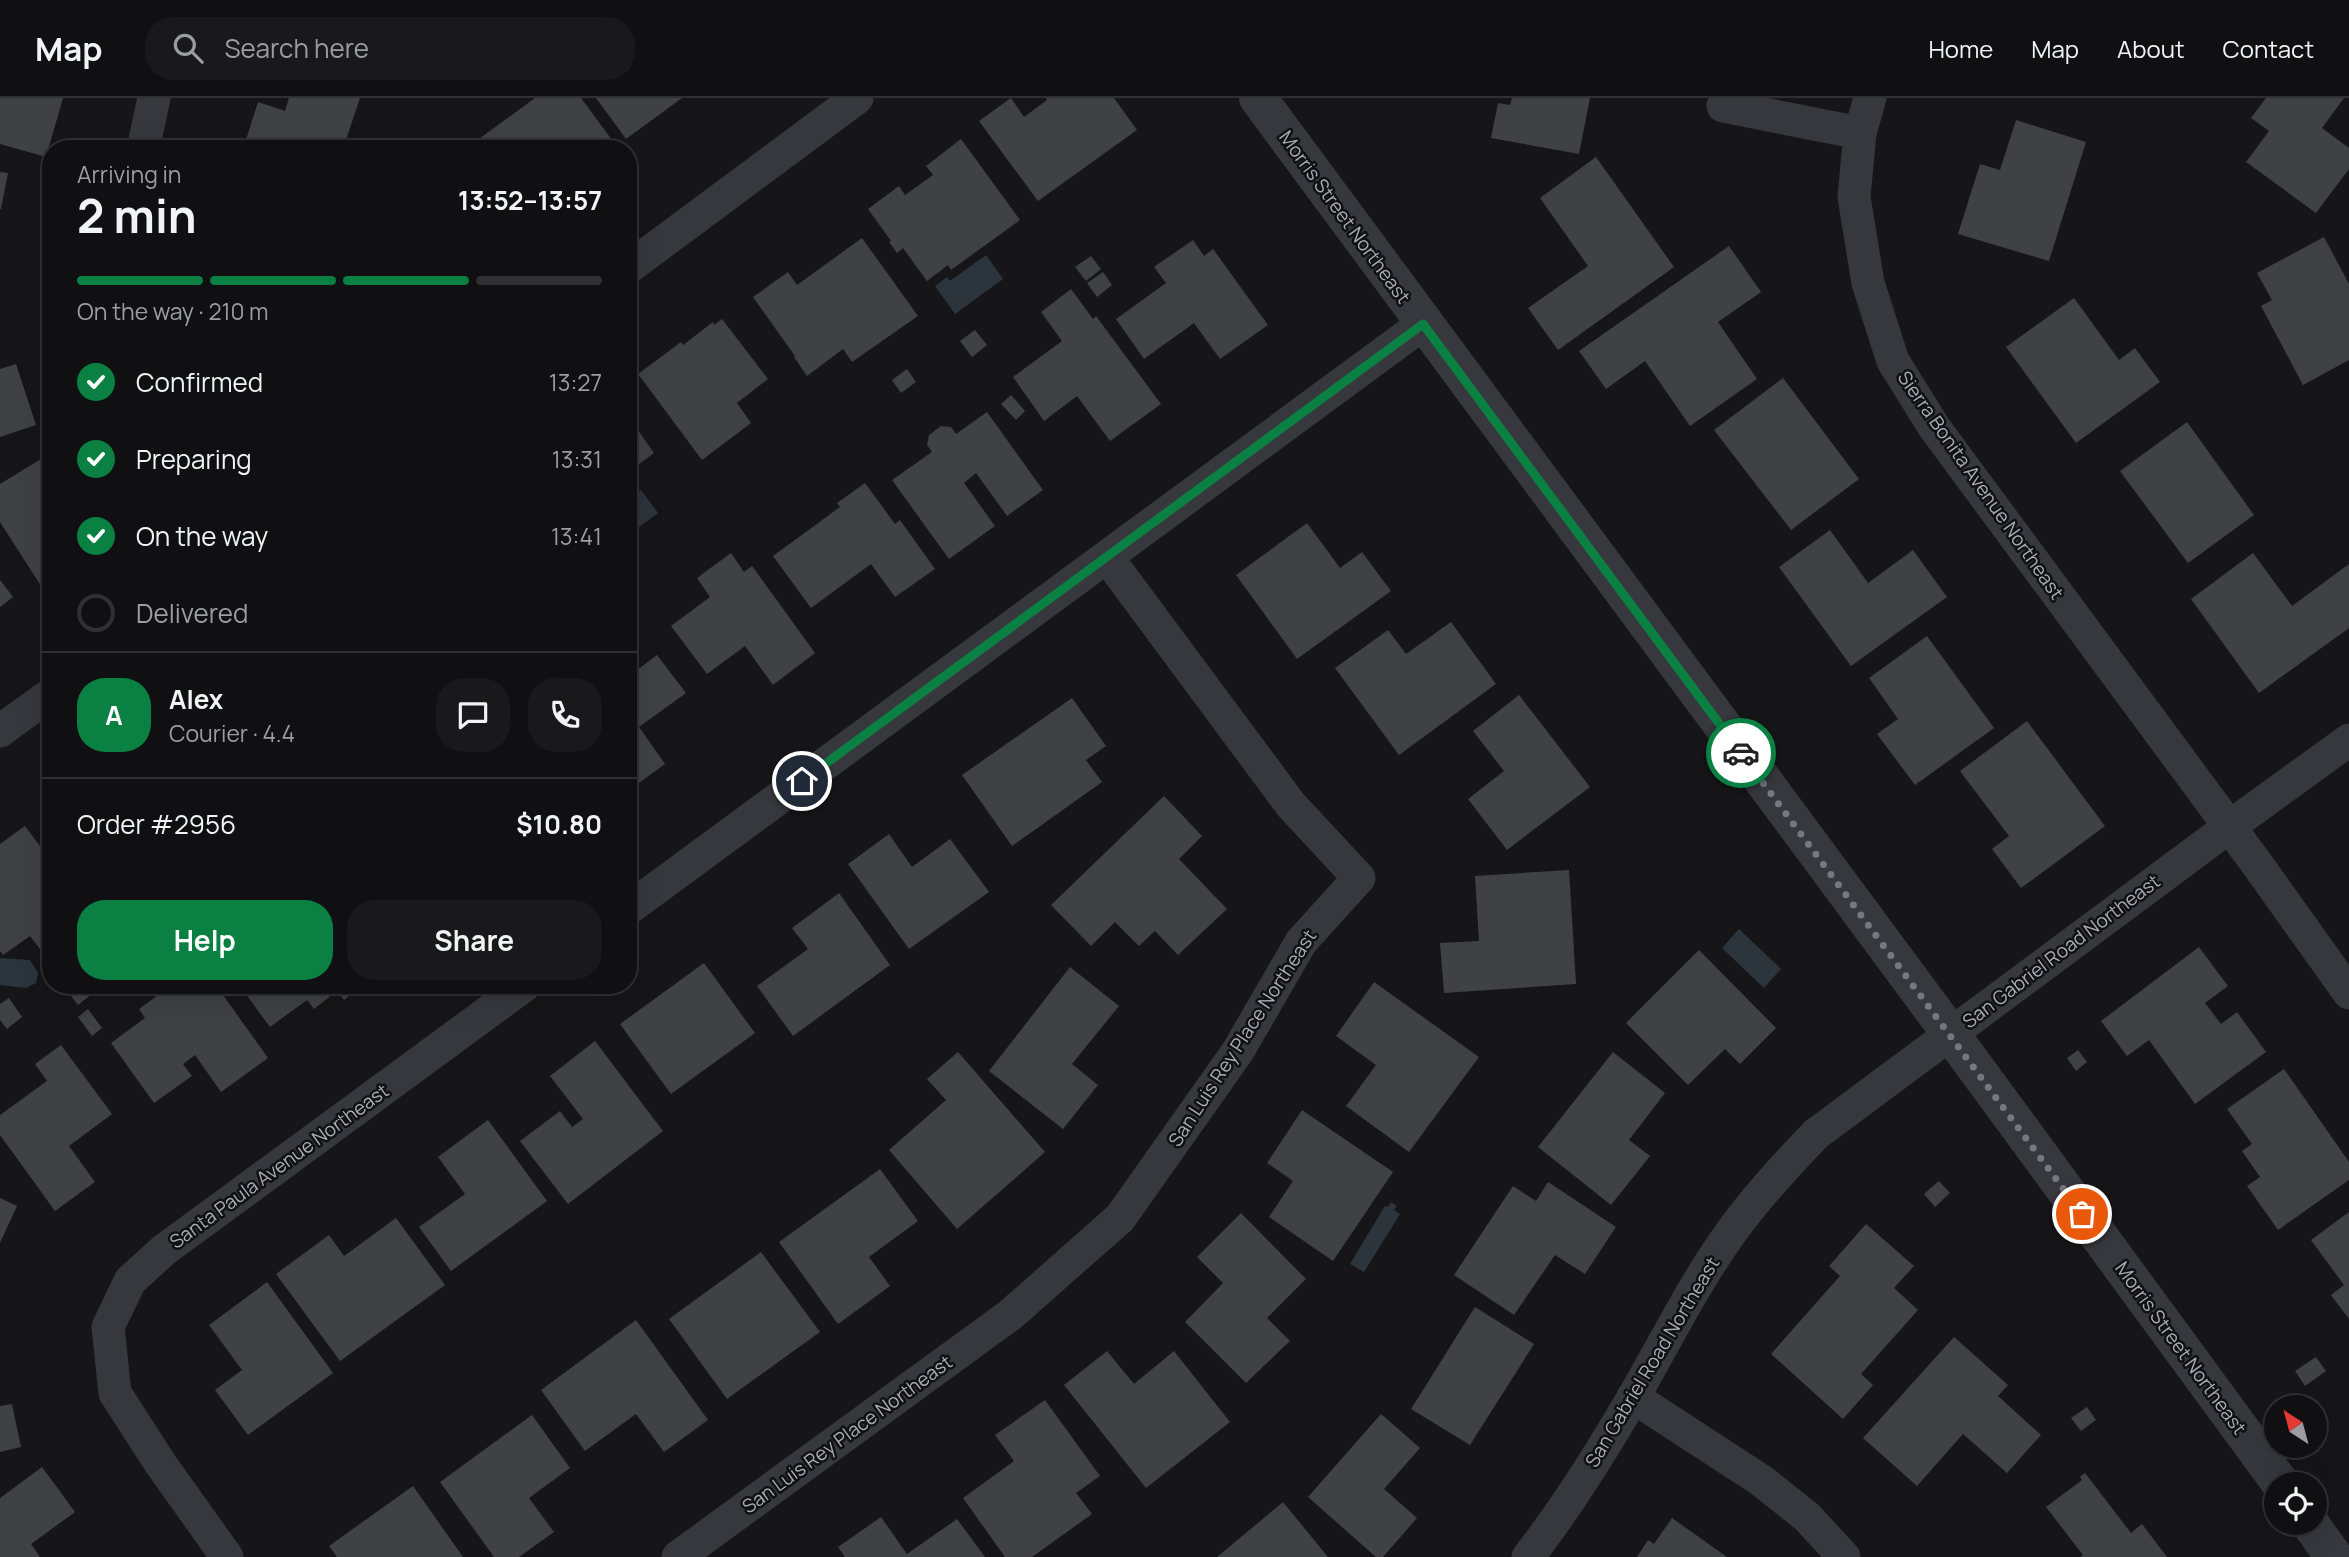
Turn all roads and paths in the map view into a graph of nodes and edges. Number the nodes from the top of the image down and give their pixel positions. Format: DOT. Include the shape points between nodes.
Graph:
graph roads {
  1 [pos="154,98"];
  2 [pos="857,98"];
  3 [pos="1258,98"];
  4 [pos="1870,98"];
  5 [pos="1723,106"];
  6 [pos="1860,133"];
  7 [pos="145,140"];
  8 [pos="637,261"];
  9 [pos="1423,324"];
  10 [pos="1107,557"];
  11 [pos="42,701"];
  12 [pos="0,731"];
  13 [pos="2349,740"];
  14 [pos="2229,827"];
  15 [pos="637,902"];
  16 [pos="2349,993"];
  17 [pos="513,994"];
  18 [pos="1950,1033"];
  19 [pos="1633,1397"];
  20 [pos="2272,1472"];
  21 [pos="2318,1535"];
  22 [pos="227,1557"];
  23 [pos="678,1557"];
  24 [pos="1528,1557"];
  25 [pos="1844,1557"];
  26 [pos="2334,1557"];
  1 -- 7 [label="street"];
  2 -- 8 [label="street"];
  3 -- 9 [label="street, Morris Street Northeast"];
  4 -- 6 [label="street, Sierra Bonita Avenue Northeast"];
  5 -- 6 [label="street"];
  6 -- 14 [label="street, Sierra Bonita Avenue Northeast" via="1854,197 1868,283 1893,361 1934,427"];
  9 -- 10 [label="street"];
  9 -- 18 [label="street, Morris Street Northeast"];
  10 -- 15 [label="street"];
  10 -- 23 [label="street, San Luis Rey Place Northeast" via="1291,805 1359,878 1301,942 1238,1051 1120,1218 1010,1315"];
  11 -- 12 [label="street"];
  13 -- 14 [label="street, San Gabriel Road Northeast"];
  14 -- 16 [label="street, Sierra Bonita Avenue Northeast"];
  14 -- 18 [label="street, San Gabriel Road Northeast"];
  17 -- 22 [label="street, Santa Paula Avenue Northeast" via="164,1250 130,1281 108,1326 115,1393"];
  18 -- 19 [label="street, San Gabriel Road Northeast" via="1816,1134 1763,1190 1691,1294"];
  18 -- 20 [label="street, Morris Street Northeast"];
  19 -- 24 [label="street, San Gabriel Road Northeast"];
  19 -- 25 [label="street" via="1762,1481 1807,1517"];
  21 -- 26 [label="street"];
}
